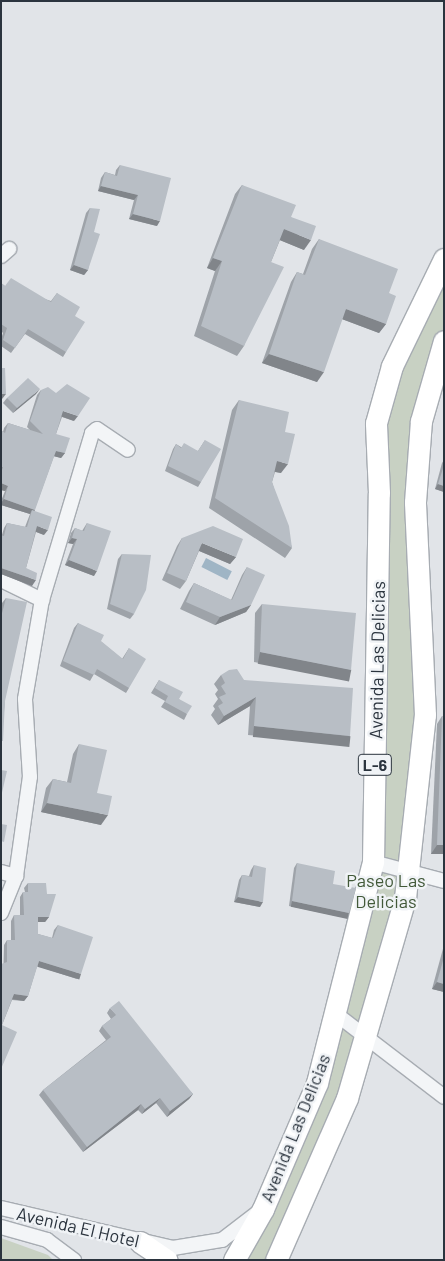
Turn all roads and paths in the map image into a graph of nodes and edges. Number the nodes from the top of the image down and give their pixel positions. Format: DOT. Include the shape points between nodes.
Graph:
graph roads {
  1 [pos="444,259"];
  2 [pos="444,341"];
  3 [pos="128,450"];
  4 [pos="1,580"];
  5 [pos="42,600"];
  6 [pos="373,862"];
  7 [pos="410,871"];
  8 [pos="1,872"];
  9 [pos="16,876"];
  10 [pos="444,881"];
  11 [pos="1,913"];
  12 [pos="336,1014"];
  13 [pos="366,1033"];
  14 [pos="444,1097"];
  15 [pos="1,1208"];
  16 [pos="262,1209"];
  17 [pos="1,1227"];
  18 [pos="140,1242"];
  19 [pos="74,1260"];
  20 [pos="167,1260"];
  21 [pos="234,1260"];
  22 [pos="276,1260"];
  1 -- 6 [label="main road, Avenida Las Delicias / L-6" via="392,366 376,423 379,493"];
  2 -- 7 [label="main road, Avenida Las Delicias / L-6" via="421,421 415,502 425,714"];
  3 -- 5 [label="street" via="97,429 92,433"];
  4 -- 5 [label="street"];
  5 -- 9 [label="street" via="25,699 30,777"];
  6 -- 7 [label="street"];
  6 -- 12 [label="main road, Avenida Las Delicias / L-6"];
  7 -- 10 [label="street"];
  7 -- 13 [label="main road, Avenida Las Delicias / L-6"];
  8 -- 9 [label="street"];
  9 -- 11 [label="street"];
  12 -- 13 [label="street"];
  12 -- 16 [label="main road, Avenida Las Delicias / L-6" via="317,1083"];
  13 -- 14 [label="street"];
  13 -- 22 [label="main road, Avenida Las Delicias / L-6" via="347,1098"];
  15 -- 18 [label="street, Avenida El Hotel"];
  16 -- 18 [label="street, Avenida El Hotel" via="222,1240 196,1247"];
  16 -- 21 [label="main road, Avenida Las Delicias / L-6"];
  17 -- 19 [label="street, Avenida El Hotel" via="47,1240"];
  18 -- 20 [label="main road"];
}
